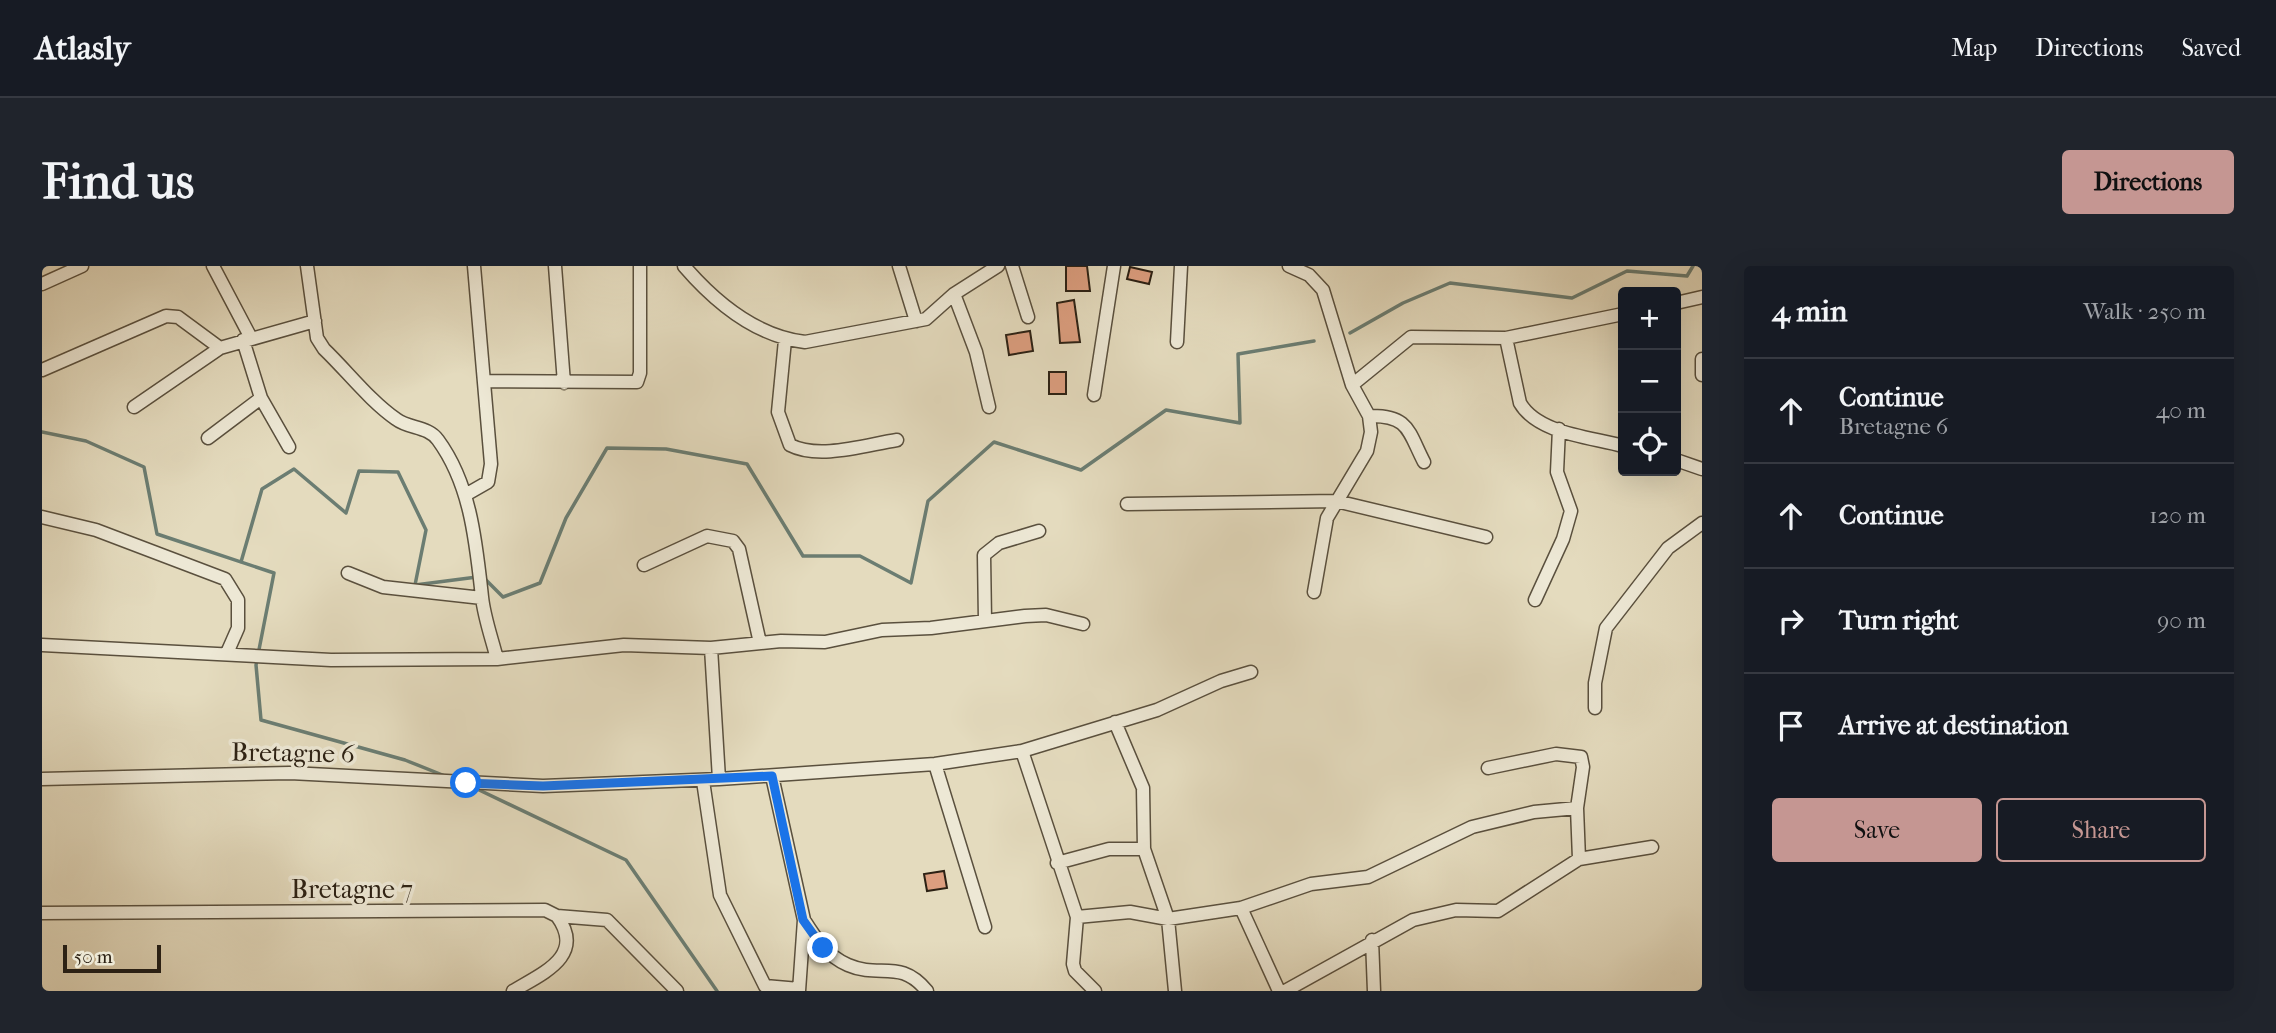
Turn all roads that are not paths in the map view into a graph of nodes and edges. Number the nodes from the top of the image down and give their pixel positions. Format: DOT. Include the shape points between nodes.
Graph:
graph roads {
  1 [pos="82,266"];
  2 [pos="214,266"];
  3 [pos="307,266"];
  4 [pos="474,266"];
  5 [pos="555,266"];
  6 [pos="640,266"];
  7 [pos="684,266"];
  8 [pos="899,266"];
  9 [pos="998,266"];
  10 [pos="1012,266"];
  11 [pos="1114,266"];
  12 [pos="1181,266"];
  13 [pos="1289,266"];
  14 [pos="42,284"];
  15 [pos="954,294"];
  16 [pos="1702,297"];
  17 [pos="1681,302"];
  18 [pos="1618,315"];
  19 [pos="1028,317"];
  20 [pos="315,321"];
  21 [pos="916,321"];
  22 [pos="1506,338"];
  23 [pos="247,339"];
  24 [pos="785,340"];
  25 [pos="1177,342"];
  26 [pos="220,348"];
  27 [pos="1702,359"];
  28 [pos="42,370"];
  29 [pos="1702,374"];
  30 [pos="484,381"];
  31 [pos="564,383"];
  32 [pos="1352,385"];
  33 [pos="1094,395"];
  34 [pos="261,398"];
  35 [pos="134,407"];
  36 [pos="989,407"];
  37 [pos="1369,416"];
  38 [pos="1559,429"];
  39 [pos="208,438"];
  40 [pos="897,440"];
  41 [pos="1618,445"];
  42 [pos="289,447"];
  43 [pos="1681,462"];
  44 [pos="1424,463"];
  45 [pos="1702,469"];
  46 [pos="467,494"];
  47 [pos="1336,501"];
  48 [pos="1127,504"];
  49 [pos="42,517"];
  50 [pos="1702,523"];
  51 [pos="1039,531"];
  52 [pos="1486,537"];
  53 [pos="644,565"];
  54 [pos="348,573"];
  55 [pos="1314,592"];
  56 [pos="482,598"];
  57 [pos="1535,600"];
  58 [pos="985,621"];
  59 [pos="1083,624"];
  60 [pos="760,643"];
  61 [pos="42,645"];
  62 [pos="711,648"];
  63 [pos="227,653"];
  64 [pos="497,659"];
  65 [pos="1251,672"];
  66 [pos="1595,708"];
  67 [pos="1115,722"];
  68 [pos="1022,751"];
  69 [pos="935,765"];
  70 [pos="1488,768"];
  71 [pos="772,776"];
  72 [pos="42,779"];
  73 [pos="719,779"];
  74 [pos="703,781"];
  75 [pos="1577,808"];
  76 [pos="1652,847"];
  77 [pos="1144,849"];
  78 [pos="1579,859"];
  79 [pos="1057,863"];
  80 [pos="1241,908"];
  81 [pos="42,913"];
  82 [pos="557,916"];
  83 [pos="1077,917"];
  84 [pos="1168,919"];
  85 [pos="803,920"];
  86 [pos="985,927"];
  87 [pos="1372,940"];
  88 [pos="799,990"];
  89 [pos="513,991"];
  90 [pos="677,991"];
  91 [pos="927,991"];
  92 [pos="1095,991"];
  93 [pos="1175,991"];
  94 [pos="1279,991"];
  95 [pos="1285,991"];
  96 [pos="1374,991"];
  1 -- 14 [label="street"];
  2 -- 23 [label="street"];
  3 -- 20 [label="street"];
  4 -- 30 [label="street"];
  5 -- 31 [label="street"];
  6 -- 31 [label="street" via="637,382"];
  7 -- 24 [label="street" via="707,292 747,321"];
  8 -- 21 [label="street"];
  9 -- 15 [label="street"];
  10 -- 19 [label="street"];
  11 -- 33 [label="street"];
  12 -- 25 [label="street"];
  13 -- 32 [label="street" via="1309,275 1323,290"];
  15 -- 21 [label="street" via="926,319"];
  15 -- 36 [label="street" via="978,359"];
  16 -- 17 [label="street"];
  18 -- 22 [label="street"];
  20 -- 23 [label="street"];
  20 -- 46 [label="street" via="324,349 397,420 437,439"];
  21 -- 24 [label="street" via="804,342"];
  22 -- 32 [label="street" via="1411,337"];
  22 -- 38 [label="street" via="1520,404 1536,421"];
  23 -- 26 [label="street"];
  23 -- 34 [label="street"];
  24 -- 40 [label="street" via="778,412 790,445 802,451"];
  26 -- 28 [label="street" via="178,317 166,316"];
  26 -- 35 [label="street"];
  27 -- 29 [label="street"];
  30 -- 31 [label="street"];
  30 -- 46 [label="street" via="491,464 488,482"];
  32 -- 37 [label="street"];
  34 -- 39 [label="street"];
  34 -- 42 [label="street"];
  37 -- 44 [label="street" via="1388,415 1402,421"];
  37 -- 47 [label="street" via="1367,451"];
  38 -- 41 [label="street"];
  38 -- 57 [label="street" via="1557,472 1571,511"];
  43 -- 45 [label="street"];
  46 -- 56 [label="street"];
  47 -- 48 [label="street"];
  47 -- 52 [label="street"];
  47 -- 55 [label="street" via="1323,530"];
  49 -- 63 [label="street" via="96,530 225,579 238,600 238,628"];
  50 -- 66 [label="street" via="1668,548 1606,628"];
  51 -- 58 [label="street" via="999,543 984,555"];
  53 -- 60 [label="street" via="707,536 733,541 739,549"];
  54 -- 56 [label="street" via="383,587"];
  56 -- 64 [label="street"];
  58 -- 59 [label="street" via="1046,615"];
  58 -- 60 [label="street" via="882,630 825,642"];
  60 -- 62 [label="street"];
  61 -- 63 [label="street"];
  62 -- 64 [label="street" via="624,645"];
  62 -- 73 [label="street"];
  63 -- 64 [label="street" via="331,660"];
  65 -- 67 [label="street, Bretagne 6" via="1166,707"];
  67 -- 68 [label="street, Bretagne 6"];
  67 -- 77 [label="street" via="1143,788"];
  68 -- 69 [label="street, Bretagne 6"];
  68 -- 79 [label="street"];
  69 -- 71 [label="street, Bretagne 6"];
  69 -- 86 [label="street"];
  70 -- 75 [label="street" via="1577,754 1583,767"];
  71 -- 73 [label="street, Bretagne 6"];
  71 -- 85 [label="street"];
  72 -- 74 [label="street, Bretagne 6" via="290,773 543,786"];
  73 -- 74 [label="street, Bretagne 6"];
  74 -- 88 [label="street" via="720,895 765,986"];
  75 -- 78 [label="street"];
  75 -- 80 [label="street" via="1534,812 1472,827 1368,877 1311,884"];
  76 -- 78 [label="street"];
  77 -- 79 [label="street" via="1108,849"];
  77 -- 84 [label="street"];
  78 -- 87 [label="street" via="1508,908 1429,915"];
  79 -- 83 [label="street"];
  80 -- 84 [label="street"];
  80 -- 94 [label="street"];
  81 -- 82 [label="street, Bretagne 7" via="545,910"];
  82 -- 89 [label="street" via="566,935 563,957"];
  82 -- 90 [label="street, Bretagne 7" via="607,920"];
  83 -- 84 [label="street" via="1130,912"];
  83 -- 92 [label="street" via="1073,964"];
  84 -- 93 [label="street"];
  85 -- 88 [label="street"];
  85 -- 91 [label="street" via="836,959 851,967 905,972"];
  87 -- 95 [label="street"];
  87 -- 96 [label="street"];
}
